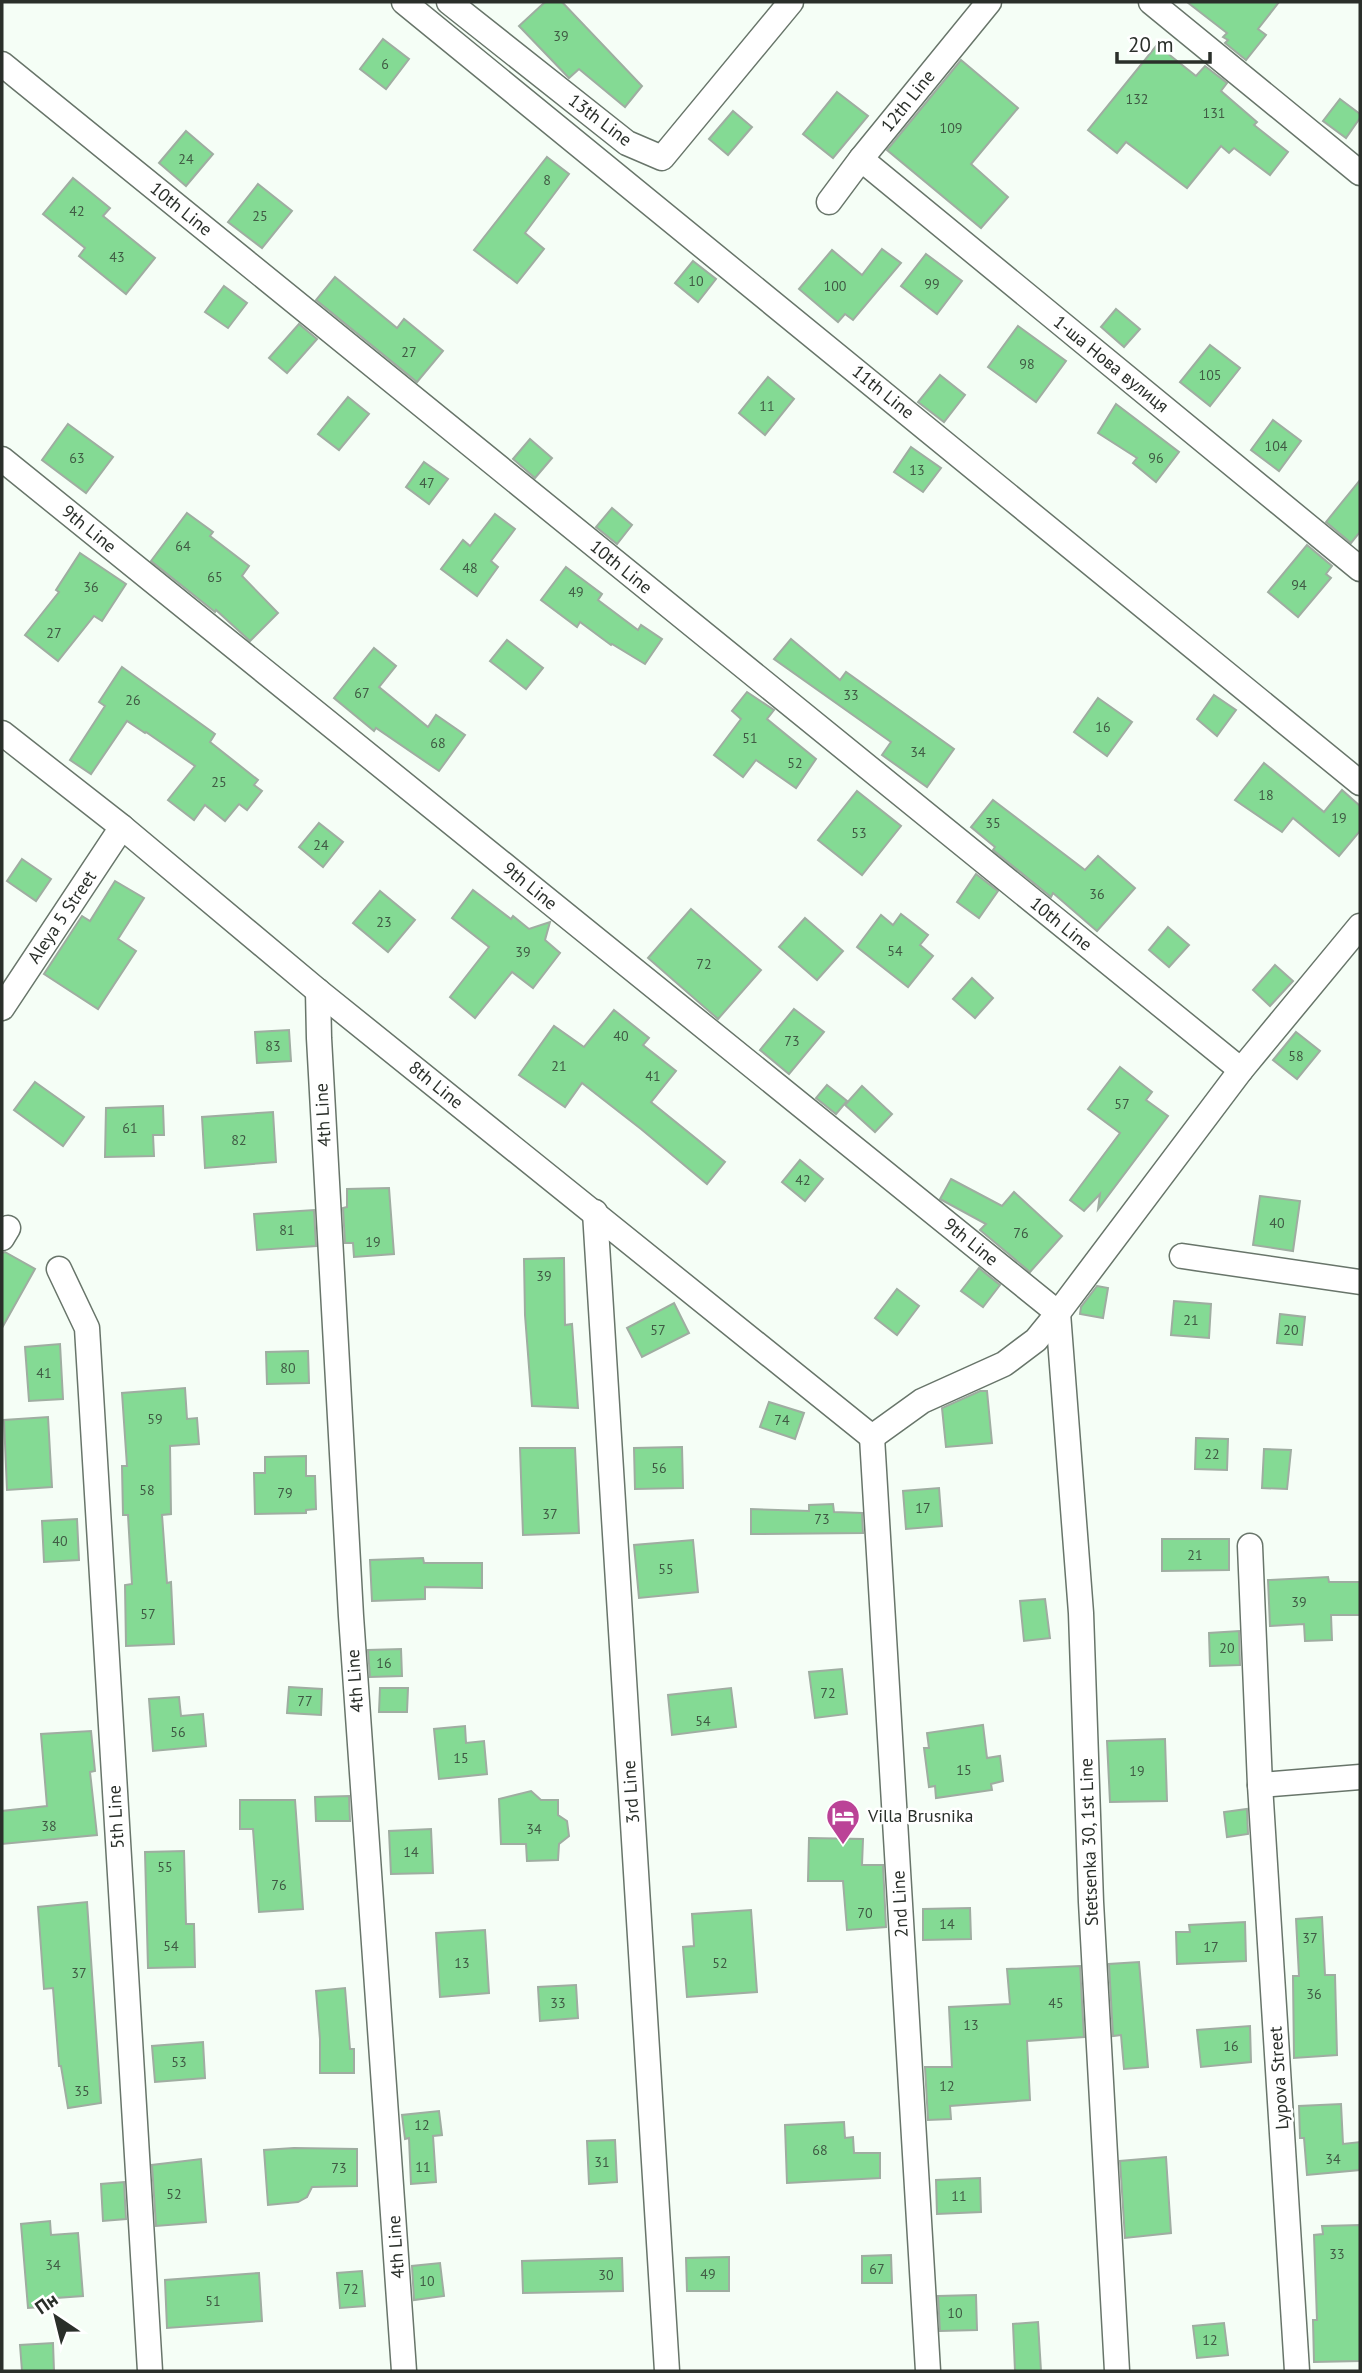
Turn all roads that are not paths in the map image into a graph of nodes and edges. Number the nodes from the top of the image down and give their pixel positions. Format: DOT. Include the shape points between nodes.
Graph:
graph roads {
  1 [pos="404,2"];
  2 [pos="449,2"];
  3 [pos="791,2"];
  4 [pos="989,2"];
  5 [pos="1150,2"];
  6 [pos="2,64"];
  7 [pos="861,159"];
  8 [pos="1360,173"];
  9 [pos="829,202"];
  10 [pos="2,459"];
  11 [pos="1360,569"];
  12 [pos="2,733"];
  13 [pos="1360,783"];
  14 [pos="122,827"];
  15 [pos="1360,926"];
  16 [pos="318,991"];
  17 [pos="2,1008"];
  18 [pos="1241,1070"];
  19 [pos="595,1212"];
  20 [pos="1182,1256"];
  21 [pos="59,1269"];
  22 [pos="1360,1282"];
  23 [pos="1058,1313"];
  24 [pos="872,1437"];
  25 [pos="1250,1546"];
  26 [pos="1360,1777"];
  27 [pos="1260,1785"];
  28 [pos="150,2371"];
  29 [pos="404,2371"];
  30 [pos="667,2371"];
  31 [pos="928,2371"];
  32 [pos="1117,2371"];
  33 [pos="1297,2371"];
  1 -- 13 [label="street, 11th Line"];
  2 -- 3 [label="street, 13th Line" via="627,144 662,158"];
  4 -- 7 [label="street, 12th Line"];
  5 -- 8 [label="street"];
  6 -- 18 [label="street, 10th Line"];
  7 -- 9 [label="street, 12th Line"];
  7 -- 11 [label="street, 1-ша Нова вулиця"];
  10 -- 23 [label="street, 9th Line"];
  12 -- 14 [label="street, 8th Line"];
  14 -- 16 [label="street, 8th Line"];
  14 -- 17 [label="street, Aleya 5 Street"];
  15 -- 18 [label="street"];
  16 -- 19 [label="street, 8th Line"];
  16 -- 29 [label="street, 4th Line" via="351,1616"];
  18 -- 23 [label="street"];
  19 -- 24 [label="street, 8th Line"];
  19 -- 30 [label="street, 3rd Line"];
  20 -- 22 [label="street"];
  21 -- 28 [label="street, 5th Line" via="87,1328"];
  23 -- 24 [label="street" via="1036,1340 1004,1364 922,1401"];
  23 -- 32 [label="street, Stetsenka 30, 1st Line" via="1081,1614 1091,1902"];
  24 -- 31 [label="street, 2nd Line"];
  25 -- 27 [label="street, Lypova Street"];
  26 -- 27 [label="street"];
  27 -- 33 [label="street, Lypova Street"];
}
